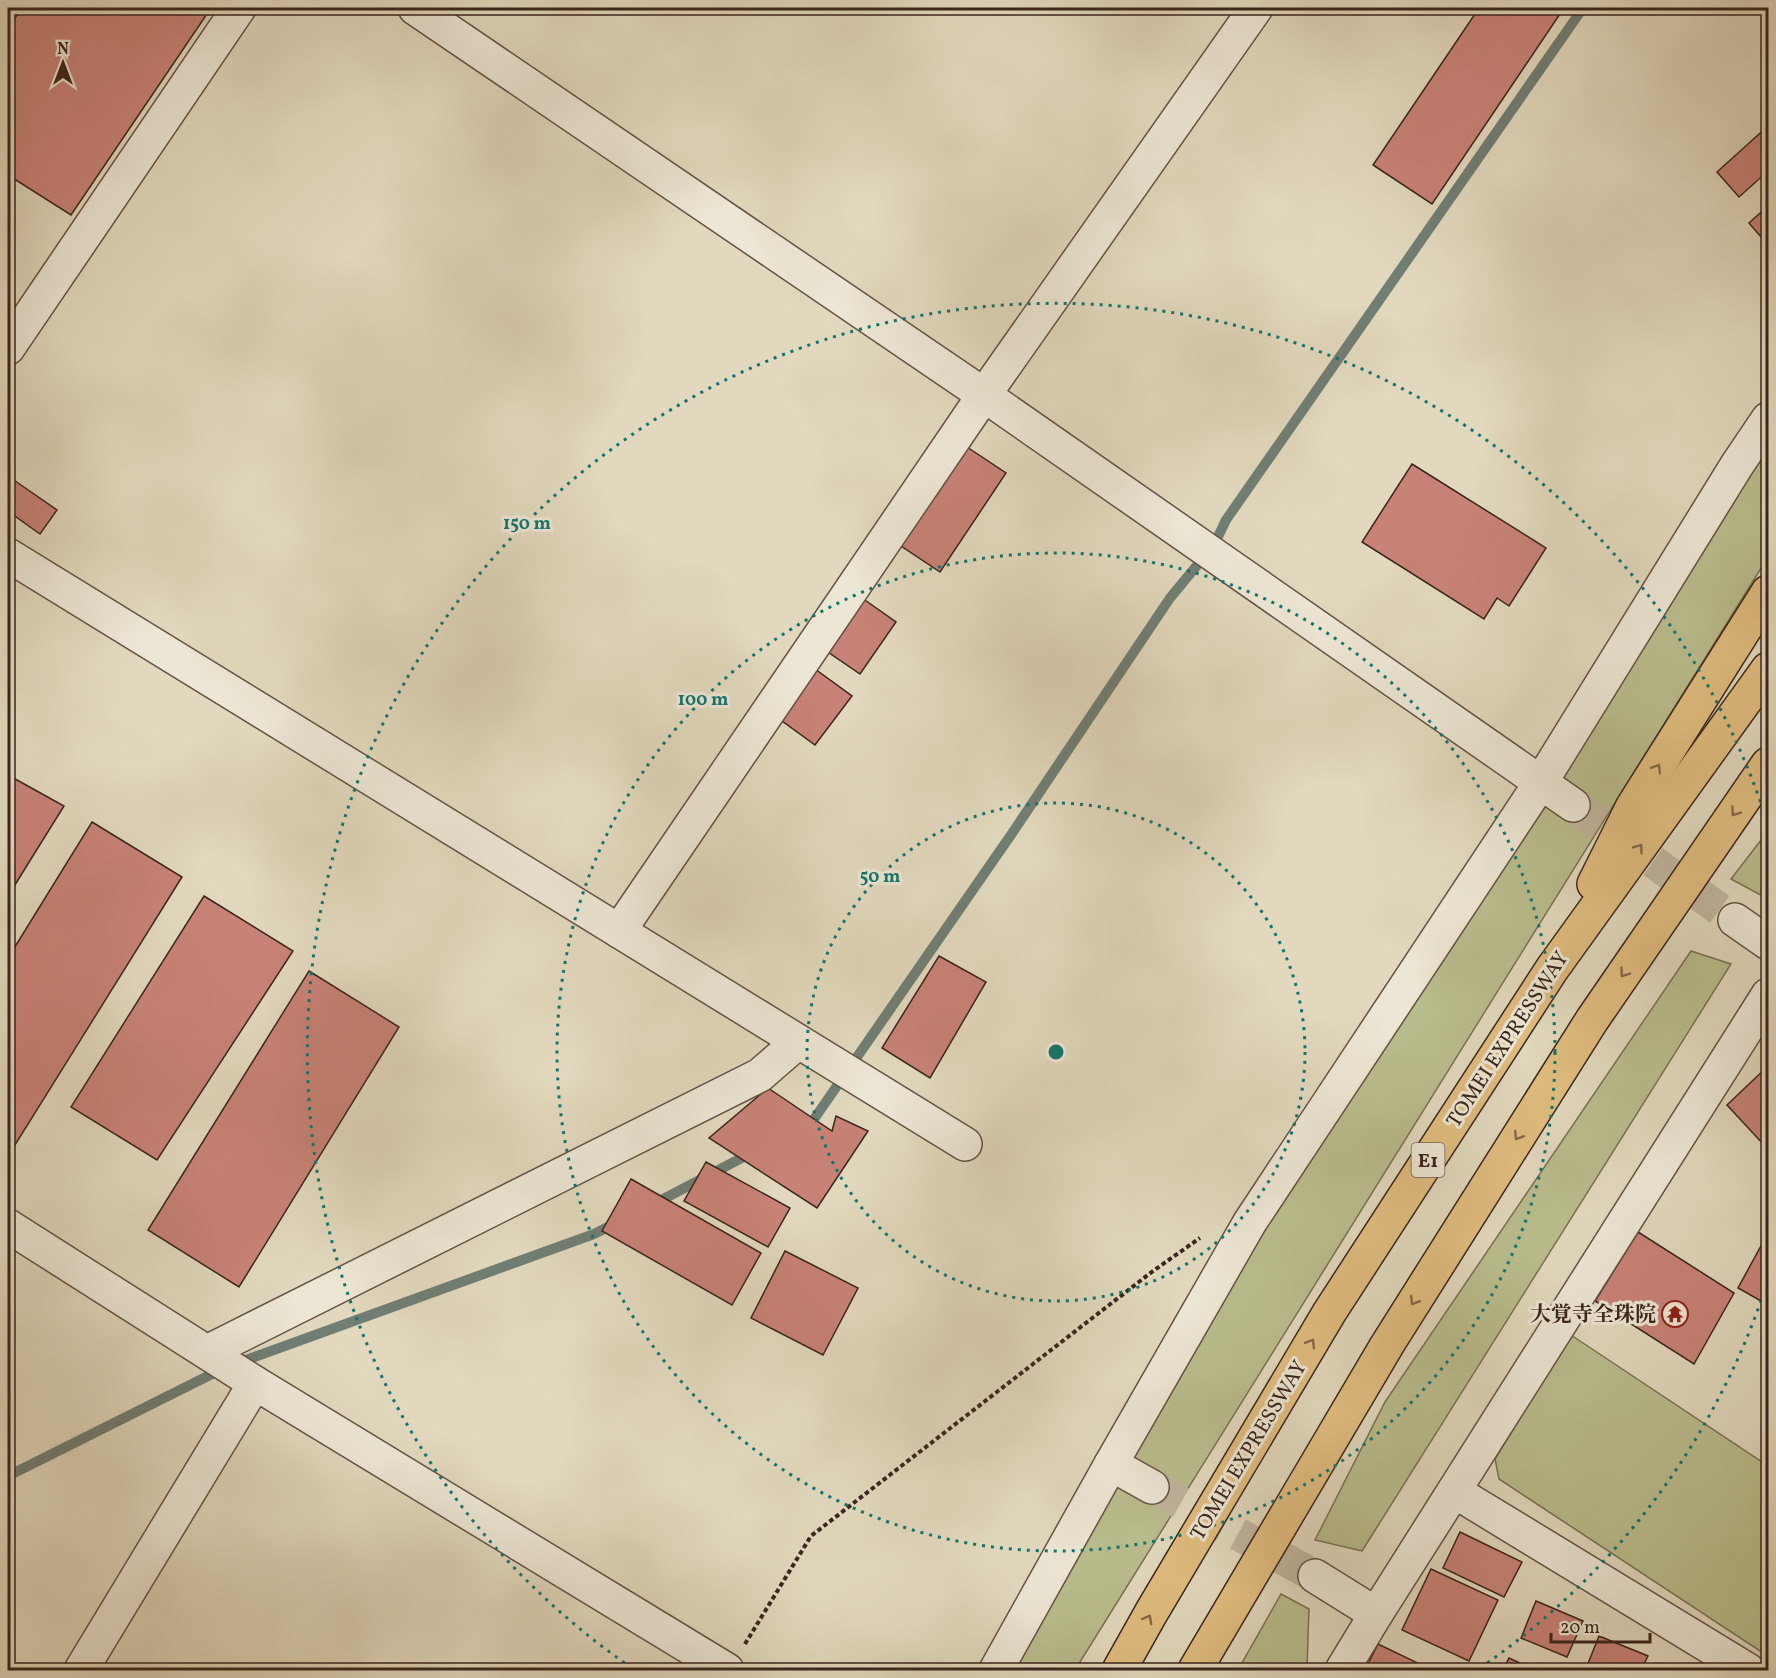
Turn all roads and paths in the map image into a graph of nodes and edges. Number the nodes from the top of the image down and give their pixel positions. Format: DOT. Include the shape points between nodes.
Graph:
graph roads {
  1 [pos="238,8"];
  2 [pos="415,8"];
  3 [pos="1256,8"];
  4 [pos="8,348"];
  5 [pos="984,395"];
  6 [pos="1768,419"];
  7 [pos="8,555"];
  8 [pos="1768,592"];
  9 [pos="1768,669"];
  10 [pos="1768,764"];
  11 [pos="1541,782"];
  12 [pos="1573,805"];
  13 [pos="1735,920"];
  14 [pos="619,931"];
  15 [pos="1768,943"];
  16 [pos="1552,969"];
  17 [pos="1768,995"];
  18 [pos="798,1042"];
  19 [pos="965,1144"];
  20 [pos="1250,1222"];
  21 [pos="8,1226"];
  22 [pos="207,1352"];
  23 [pos="255,1383"];
  24 [pos="1111,1464"];
  25 [pos="1152,1487"];
  26 [pos="1454,1491"];
  27 [pos="1315,1576"];
  28 [pos="1376,1614"];
  29 [pos="734,1661"];
  30 [pos="81,1671"];
  31 [pos="996,1671"];
  32 [pos="1119,1671"];
  33 [pos="1195,1671"];
  34 [pos="1342,1671"];
  35 [pos="1748,1671"];
  1 -- 4 [label="street"];
  2 -- 5 [label="street"];
  3 -- 5 [label="street"];
  5 -- 11 [label="street"];
  5 -- 14 [label="street"];
  6 -- 11 [label="street"];
  7 -- 14 [label="street"];
  16 -- 8 [label="highway, one-way" via="1633,806"];
  16 -- 9 [label="highway, TOMEI EXPRESSWAY / E1, one-way"];
  10 -- 33 [label="highway, one-way" via="1586,1030 1387,1345"];
  11 -- 12 [label="street"];
  11 -- 20 [label="street"];
  13 -- 15 [label="street"];
  14 -- 18 [label="street"];
  32 -- 16 [label="highway, TOMEI EXPRESSWAY / E1, one-way" via="1329,1313"];
  17 -- 26 [label="street"];
  18 -- 19 [label="street"];
  18 -- 22 [label="street" via="760,1075"];
  20 -- 24 [label="street"];
  20 -- 29 [label="path" via="1225,1221 1153,1271 811,1536"];
  21 -- 22 [label="street"];
  22 -- 23 [label="street"];
  23 -- 29 [label="street"];
  23 -- 30 [label="street"];
  24 -- 25 [label="street"];
  24 -- 31 [label="street"];
  26 -- 28 [label="street"];
  26 -- 35 [label="street"];
  27 -- 28 [label="street"];
  28 -- 34 [label="street"];
}
